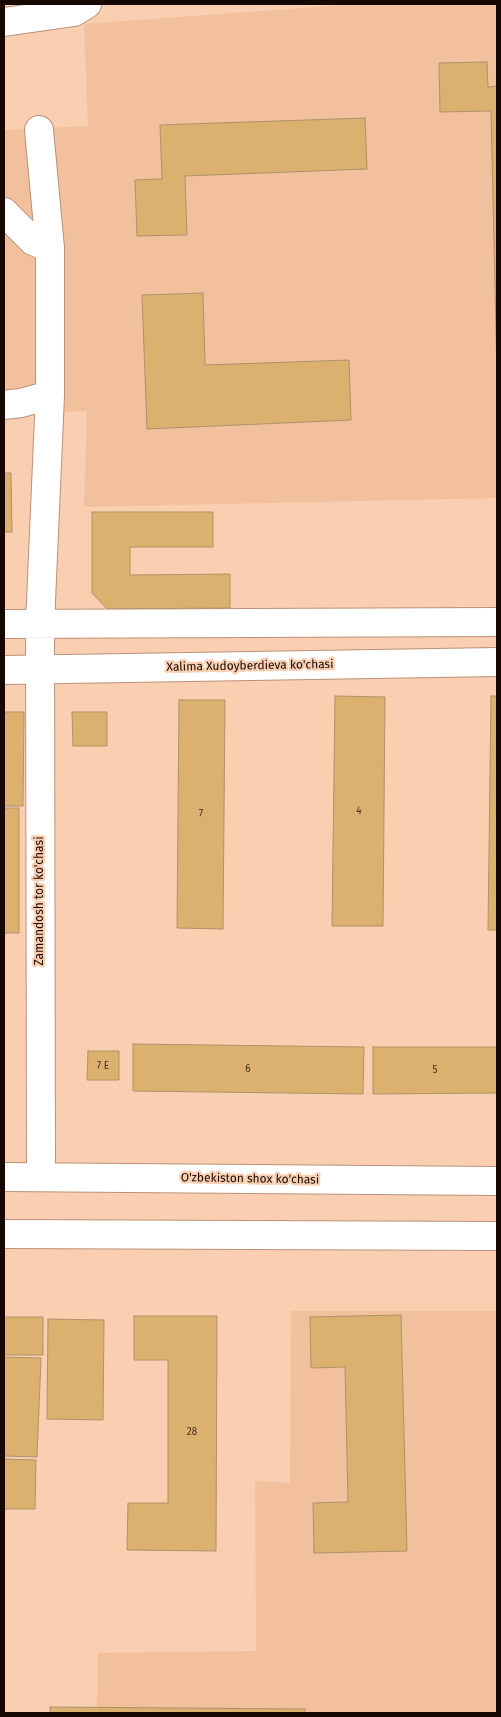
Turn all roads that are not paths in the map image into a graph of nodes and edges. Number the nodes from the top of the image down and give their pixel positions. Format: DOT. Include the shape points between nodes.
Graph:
graph roads {
  1 [pos="87,4"];
  2 [pos="58,9"];
  3 [pos="4,22"];
  4 [pos="39,130"];
  5 [pos="4,212"];
  6 [pos="50,248"];
  7 [pos="50,395"];
  8 [pos="4,405"];
  9 [pos="497,622"];
  10 [pos="4,624"];
  11 [pos="40,624"];
  12 [pos="497,662"];
  13 [pos="39,669"];
  14 [pos="4,670"];
  15 [pos="41,1177"];
  16 [pos="4,1178"];
  17 [pos="497,1181"];
  18 [pos="4,1234"];
  19 [pos="497,1236"];
  1 -- 2 [label="street" via="74,12"];
  2 -- 3 [label="street"];
  4 -- 6 [label="street, Zamandosh tor ko'chasi"];
  5 -- 6 [label="street" via="33,241"];
  6 -- 7 [label="street, Zamandosh tor ko'chasi"];
  7 -- 8 [label="street"];
  7 -- 11 [label="street, Zamandosh tor ko'chasi"];
  9 -- 11 [label="street"];
  10 -- 11 [label="street"];
  11 -- 13 [label="street, Zamandosh tor ko'chasi"];
  12 -- 13 [label="street, Xalima Xudoyberdieva ko'chasi"];
  13 -- 14 [label="street, Xalima Xudoyberdieva ko'chasi"];
  13 -- 15 [label="street, Zamandosh tor ko'chasi"];
  15 -- 16 [label="street, O'zbekiston shox ko'chasi"];
  15 -- 17 [label="street, O'zbekiston shox ko'chasi"];
  18 -- 19 [label="street"];
}
